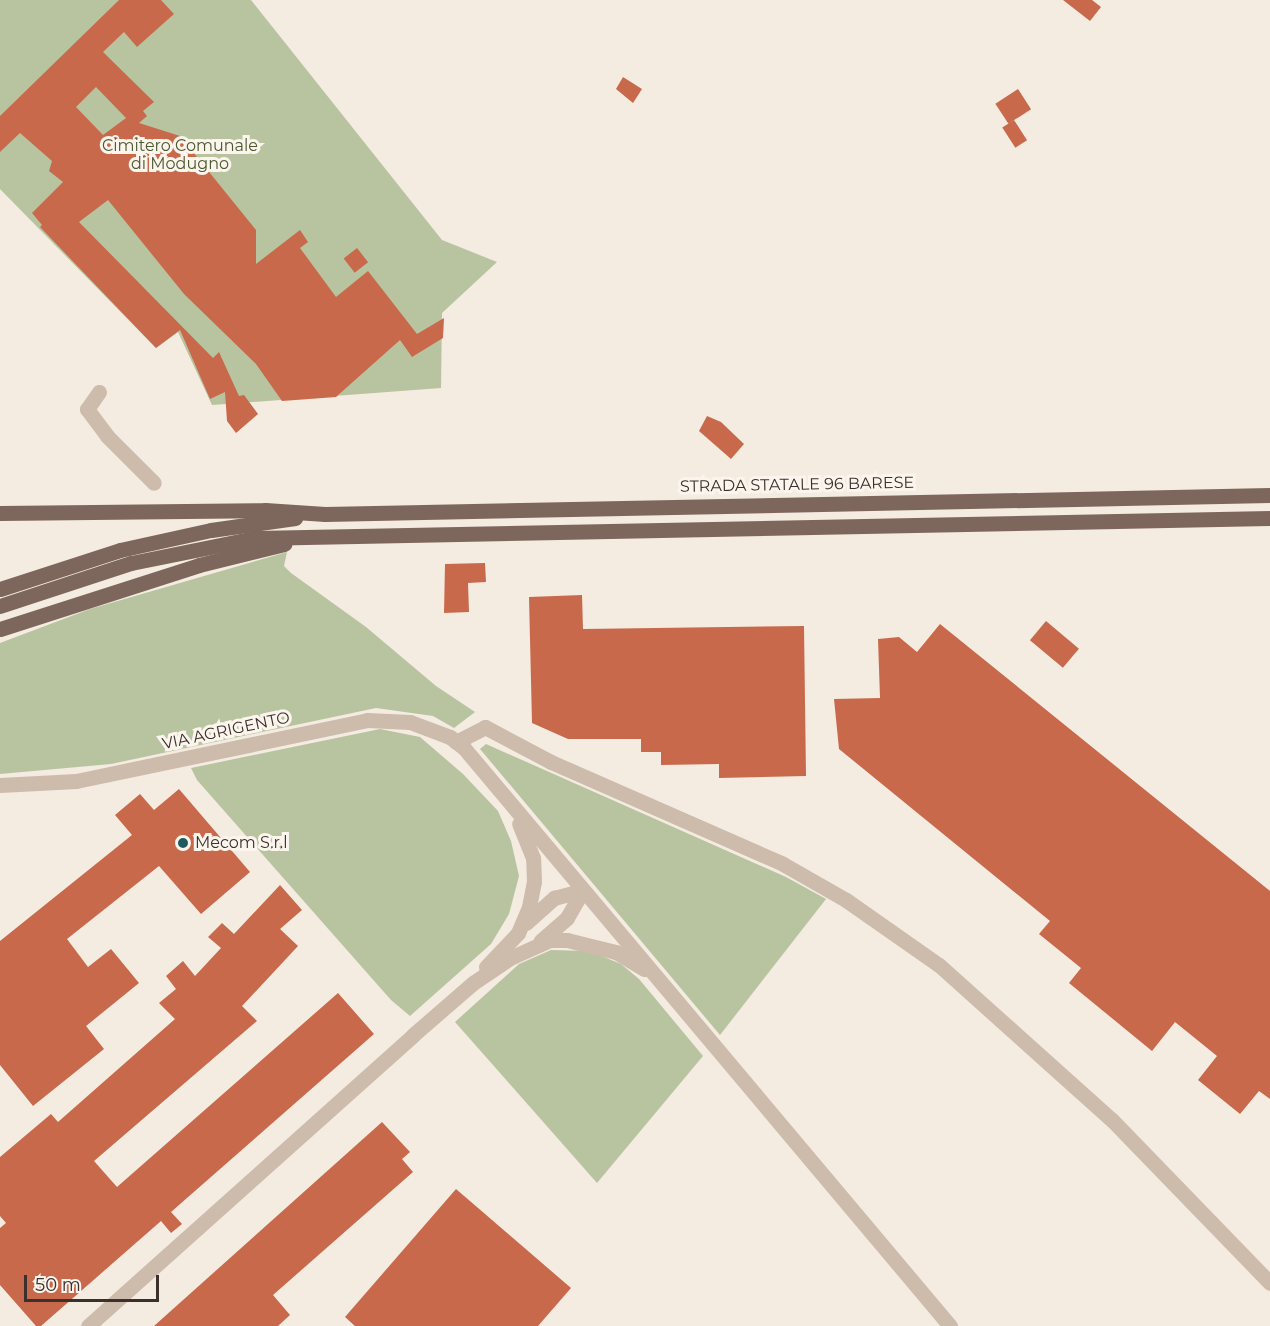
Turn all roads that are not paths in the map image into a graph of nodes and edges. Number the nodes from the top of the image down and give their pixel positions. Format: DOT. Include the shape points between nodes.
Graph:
graph roads {
  1 [pos="99,392"];
  2 [pos="154,483"];
  3 [pos="1270,495"];
  4 [pos="0,513"];
  5 [pos="325,514"];
  6 [pos="1270,518"];
  7 [pos="327,537"];
  8 [pos="0,589"];
  9 [pos="0,606"];
  10 [pos="0,629"];
  11 [pos="456,742"];
  12 [pos="0,785"];
  13 [pos="501,794"];
  14 [pos="583,890"];
  15 [pos="518,933"];
  16 [pos="531,948"];
  17 [pos="661,981"];
  18 [pos="473,983"];
  19 [pos="1270,1284"];
  20 [pos="88,1326"];
  21 [pos="950,1326"];
  1 -- 2 [label="street" via="87,409 107,436"];
  3 -- 5 [label="main road, STRADA STATALE 96 BARESE"];
  4 -- 5 [label="main road" via="265,510"];
  5 -- 8 [label="main road" via="211,530 120,550"];
  6 -- 7 [label="main road"];
  7 -- 9 [label="main road" via="255,538 215,544 131,563"];
  7 -- 10 [label="main road" via="199,566"];
  11 -- 12 [label="street, VIA AGRIGENTO" via="410,722 367,720 76,781"];
  11 -- 13 [label="street"];
  11 -- 19 [label="street" via="485,727 551,762 783,864 846,900 939,965 1104,1112"];
  13 -- 14 [label="street"];
  13 -- 15 [label="street" via="525,835 533,858 529,907"];
  14 -- 15 [label="street" via="554,898"];
  14 -- 16 [label="street" via="567,918"];
  14 -- 17 [label="street"];
  15 -- 18 [label="street"];
  16 -- 17 [label="street" via="550,940 594,944 616,952"];
  16 -- 18 [label="street"];
  17 -- 21 [label="street"];
  18 -- 20 [label="street"];
}
